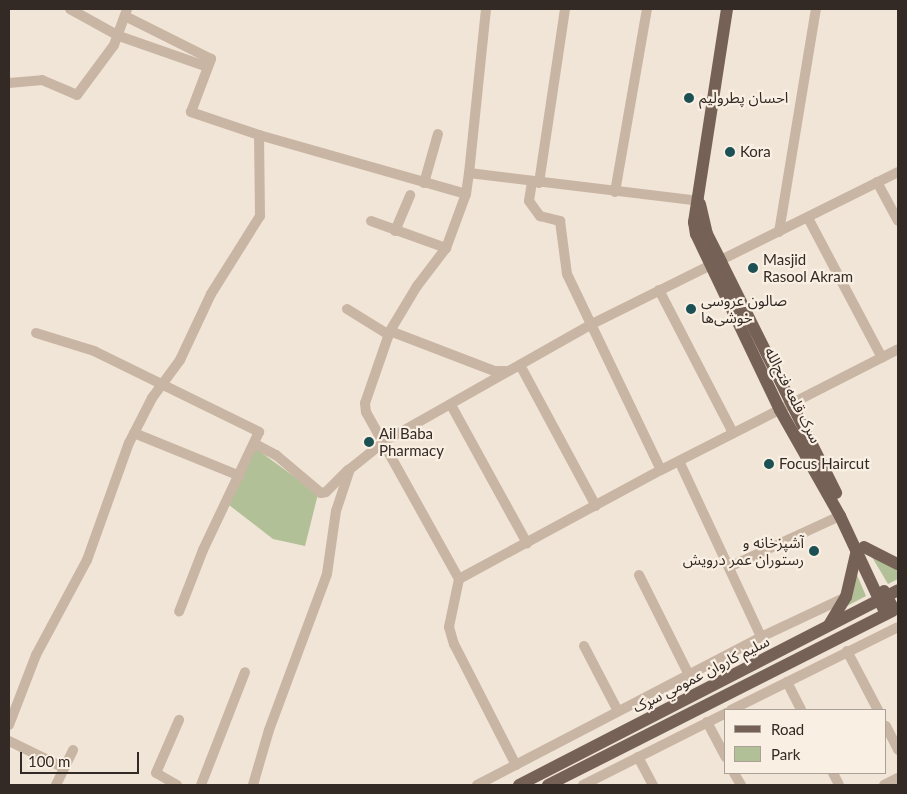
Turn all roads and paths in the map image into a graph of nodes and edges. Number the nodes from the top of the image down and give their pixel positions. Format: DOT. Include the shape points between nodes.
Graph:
graph roads {
  1 [pos="70,9"];
  2 [pos="486,9"];
  3 [pos="565,9"];
  4 [pos="647,9"];
  5 [pos="728,9"];
  6 [pos="816,9"];
  7 [pos="127,13"];
  8 [pos="119,36"];
  9 [pos="208,67"];
  10 [pos="9,83"];
  11 [pos="438,134"];
  12 [pos="260,135"];
  13 [pos="898,172"];
  14 [pos="468,173"];
  15 [pos="535,182"];
  16 [pos="877,182"];
  17 [pos="424,183"];
  18 [pos="615,192"];
  19 [pos="410,194"];
  20 [pos="466,194"];
  21 [pos="699,201"];
  22 [pos="808,218"];
  23 [pos="371,221"];
  24 [pos="898,221"];
  25 [pos="395,231"];
  26 [pos="779,232"];
  27 [pos="446,248"];
  28 [pos="716,264"];
  29 [pos="659,290"];
  30 [pos="348,309"];
  31 [pos="590,325"];
  32 [pos="36,333"];
  33 [pos="390,333"];
  34 [pos="898,349"];
  35 [pos="882,358"];
  36 [pos="520,364"];
  37 [pos="507,371"];
  38 [pos="164,383"];
  39 [pos="451,404"];
  40 [pos="792,404"];
  41 [pos="780,410"];
  42 [pos="134,433"];
  43 [pos="733,433"];
  44 [pos="385,441"];
  45 [pos="255,444"];
  46 [pos="680,463"];
  47 [pos="350,469"];
  48 [pos="661,470"];
  49 [pos="240,476"];
  50 [pos="596,506"];
  51 [pos="840,516"];
  52 [pos="527,543"];
  53 [pos="860,549"];
  54 [pos="898,564"];
  55 [pos="729,567"];
  56 [pos="639,575"];
  57 [pos="459,579"];
  58 [pos="888,595"];
  59 [pos="846,596"];
  60 [pos="893,611"];
  61 [pos="179,612"];
  62 [pos="898,627"];
  63 [pos="827,628"];
  64 [pos="761,637"];
  65 [pos="584,646"];
  66 [pos="847,651"];
  67 [pos="245,672"];
  68 [pos="690,675"];
  69 [pos="787,682"];
  70 [pos="732,709"];
  71 [pos="800,709"];
  72 [pos="877,709"];
  73 [pos="618,711"];
  74 [pos="724,714"];
  75 [pos="179,720"];
  76 [pos="707,722"];
  77 [pos="9,725"];
  78 [pos="887,728"];
  79 [pos="9,741"];
  80 [pos="73,750"];
  81 [pos="898,750"];
  82 [pos="724,752"];
  83 [pos="638,757"];
  84 [pos="516,765"];
  85 [pos="64,768"];
  86 [pos="735,774"];
  87 [pos="898,778"];
  88 [pos="566,781"];
  89 [pos="56,785"];
  90 [pos="177,785"];
  91 [pos="201,785"];
  92 [pos="253,785"];
  93 [pos="477,785"];
  94 [pos="518,785"];
  95 [pos="548,785"];
  96 [pos="582,785"];
  97 [pos="652,785"];
  98 [pos="741,785"];
  99 [pos="884,785"];
  1 -- 8 [label="street"];
  2 -- 14 [label="street"];
  3 -- 15 [label="street"];
  4 -- 18 [label="street"];
  5 -- 21 [label="main road, سرک قلعه فتح‌الله"];
  6 -- 26 [label="street"];
  7 -- 8 [label="street"];
  7 -- 9 [label="street" via="209,58"];
  8 -- 9 [label="street"];
  8 -- 10 [label="street" via="77,95 42,80"];
  9 -- 12 [label="street" via="191,112"];
  11 -- 17 [label="street"];
  12 -- 17 [label="street"];
  12 -- 38 [label="street" via="260,216 211,294 180,360"];
  13 -- 16 [label="street"];
  14 -- 15 [label="street"];
  14 -- 20 [label="street"];
  15 -- 18 [label="street"];
  15 -- 31 [label="street" via="529,201 540,216 560,221 567,274"];
  16 -- 22 [label="street"];
  16 -- 24 [label="street"];
  17 -- 20 [label="street"];
  18 -- 21 [label="street"];
  19 -- 25 [label="street"];
  20 -- 27 [label="street"];
  21 -- 28 [label="main road, سرک قلعه فتح‌الله" via="694,222 696,234"];
  22 -- 26 [label="street"];
  22 -- 35 [label="street"];
  23 -- 25 [label="street"];
  25 -- 27 [label="street"];
  26 -- 28 [label="street"];
  27 -- 33 [label="street" via="417,286"];
  28 -- 29 [label="street"];
  28 -- 40 [label="main road, سرک قلعه فتح‌الله"];
  28 -- 41 [label="main road, سرک قلعه فتح‌الله"];
  29 -- 31 [label="street"];
  29 -- 43 [label="street"];
  30 -- 33 [label="street"];
  31 -- 36 [label="street"];
  31 -- 48 [label="street"];
  32 -- 38 [label="street" via="94,351"];
  33 -- 37 [label="street" via="494,371"];
  33 -- 44 [label="street" via="365,403 366,412"];
  34 -- 35 [label="street"];
  35 -- 40 [label="street"];
  36 -- 37 [label="street"];
  36 -- 50 [label="street"];
  37 -- 39 [label="street"];
  38 -- 42 [label="street"];
  38 -- 45 [label="street" via="259,432"];
  39 -- 44 [label="street"];
  39 -- 52 [label="street"];
  40 -- 41 [label="street"];
  40 -- 53 [label="main road, سرک قلعه فتح‌الله"];
  41 -- 43 [label="street"];
  41 -- 51 [label="main road, سرک قلعه فتح‌الله"];
  42 -- 49 [label="street"];
  42 -- 77 [label="street" via="104,507 88,560 36,654"];
  43 -- 46 [label="street"];
  44 -- 47 [label="street"];
  44 -- 57 [label="street"];
  45 -- 47 [label="street" via="276,455 321,493"];
  45 -- 49 [label="street"];
  46 -- 48 [label="street"];
  46 -- 55 [label="street"];
  47 -- 92 [label="street" via="336,511 327,574 269,730"];
  48 -- 50 [label="street"];
  49 -- 61 [label="street" via="203,550"];
  50 -- 52 [label="street"];
  51 -- 53 [label="main road, سرک قلعه فتح‌الله"];
  51 -- 55 [label="street"];
  52 -- 57 [label="street"];
  53 -- 54 [label="main road"];
  53 -- 58 [label="main road, سرک قلعه فتح‌الله"];
  53 -- 59 [label="main road"];
  55 -- 64 [label="street"];
  56 -- 68 [label="street"];
  57 -- 84 [label="street" via="449,627 454,644"];
  58 -- 60 [label="main road, سرک قلعه فتح‌الله"];
  58 -- 63 [label="main road, سلیم کاروان عمومي سړک"];
  59 -- 63 [label="main road"];
  59 -- 64 [label="street"];
  60 -- 88 [label="main road"];
  62 -- 66 [label="street"];
  63 -- 94 [label="main road, سلیم کاروان عمومي سړک"];
  64 -- 68 [label="street"];
  65 -- 73 [label="street"];
  66 -- 69 [label="street"];
  66 -- 72 [label="street"];
  67 -- 91 [label="street"];
  68 -- 73 [label="street"];
  69 -- 70 [label="street"];
  69 -- 71 [label="street"];
  73 -- 84 [label="street"];
  74 -- 76 [label="street"];
  75 -- 90 [label="street" via="156,774"];
  76 -- 82 [label="street"];
  76 -- 83 [label="street"];
  78 -- 81 [label="street"];
  79 -- 85 [label="street"];
  80 -- 85 [label="street"];
  83 -- 96 [label="street"];
  83 -- 97 [label="street"];
  84 -- 93 [label="street"];
  85 -- 89 [label="street"];
  86 -- 98 [label="street"];
  87 -- 99 [label="street"];
  88 -- 95 [label="main road"];
}
